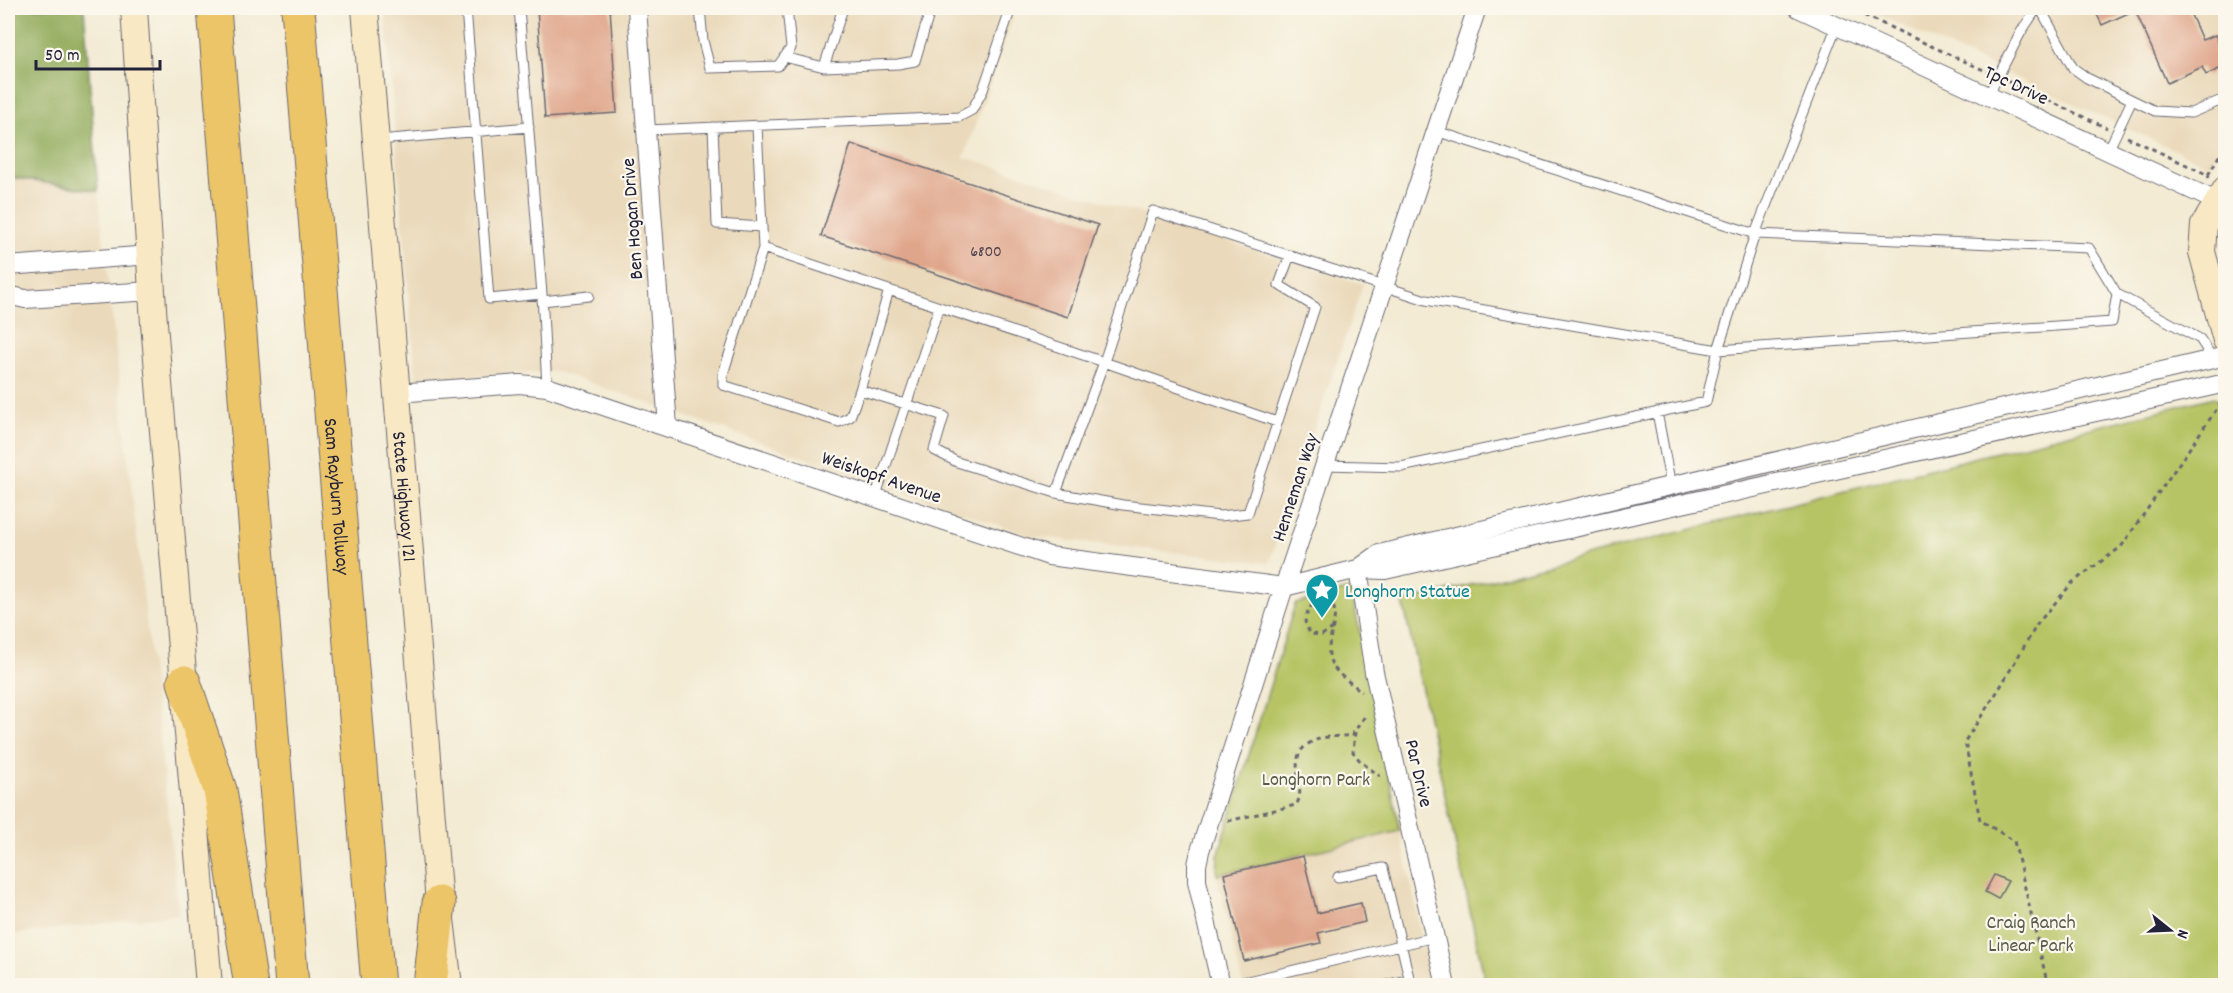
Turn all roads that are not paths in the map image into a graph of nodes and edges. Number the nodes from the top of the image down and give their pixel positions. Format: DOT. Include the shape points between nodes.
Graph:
graph roads {
  1 [pos="134,8"];
  2 [pos="214,8"];
  3 [pos="297,8"];
  4 [pos="365,8"];
  5 [pos="466,8"];
  6 [pos="519,8"];
  7 [pos="637,8"];
  8 [pos="700,8"];
  9 [pos="787,8"];
  10 [pos="843,8"];
  11 [pos="931,8"];
  12 [pos="1011,8"];
  13 [pos="1477,8"];
  14 [pos="1798,8"];
  15 [pos="2038,8"];
  16 [pos="1837,25"];
  17 [pos="784,57"];
  18 [pos="824,67"];
  19 [pos="1988,96"];
  20 [pos="2226,96"];
  21 [pos="2132,100"];
  22 [pos="757,126"];
  23 [pos="528,127"];
  24 [pos="713,128"];
  25 [pos="647,130"];
  26 [pos="1436,131"];
  27 [pos="476,132"];
  28 [pos="376,140"];
  29 [pos="2108,151"];
  30 [pos="2217,189"];
  31 [pos="762,227"];
  32 [pos="1755,234"];
  33 [pos="763,248"];
  34 [pos="150,255"];
  35 [pos="1290,255"];
  36 [pos="8,266"];
  37 [pos="1384,286"];
  38 [pos="889,290"];
  39 [pos="152,291"];
  40 [pos="2117,294"];
  41 [pos="8,295"];
  42 [pos="589,296"];
  43 [pos="542,297"];
  44 [pos="939,307"];
  45 [pos="1718,350"];
  46 [pos="2221,352"];
  47 [pos="1104,362"];
  48 [pos="2226,383"];
  49 [pos="547,387"];
  50 [pos="860,390"];
  51 [pos="396,393"];
  52 [pos="906,405"];
  53 [pos="1657,412"];
  54 [pos="1277,422"];
  55 [pos="668,427"];
  56 [pos="1325,465"];
  57 [pos="1671,486"];
  58 [pos="1056,494"];
  59 [pos="875,498"];
  60 [pos="1358,569"];
  61 [pos="1284,586"];
  62 [pos="184,682"];
  63 [pos="1338,877"];
  64 [pos="439,903"];
  65 [pos="1435,937"];
  66 [pos="1402,944"];
  67 [pos="1268,981"];
  68 [pos="1410,982"];
  69 [pos="209,986"];
  70 [pos="251,986"];
  71 [pos="292,986"];
  72 [pos="378,986"];
  73 [pos="430,986"];
  74 [pos="449,986"];
  75 [pos="1221,986"];
  76 [pos="1226,986"];
  77 [pos="1383,986"];
  78 [pos="1446,986"];
  1 -- 34 [label="main road"];
  2 -- 71 [label="highway"];
  3 -- 72 [label="highway, Sam Rayburn Tollway"];
  4 -- 28 [label="main road, State Highway 121"];
  5 -- 27 [label="lane"];
  6 -- 23 [label="lane"];
  7 -- 25 [label="street, Ben Hogan Drive"];
  8 -- 17 [label="lane" via="710,68 778,66"];
  9 -- 17 [label="lane" via="791,48"];
  10 -- 18 [label="lane"];
  11 -- 18 [label="lane" via="915,61"];
  12 -- 22 [label="lane" via="983,90 972,110 959,117"];
  13 -- 26 [label="street, Henneman Way"];
  14 -- 16 [label="street, Tpc Drive"];
  15 -- 19 [label="lane"];
  15 -- 21 [label="lane" via="2073,68"];
  16 -- 19 [label="street, Tpc Drive"];
  16 -- 32 [label="lane"];
  17 -- 18 [label="lane"];
  19 -- 29 [label="street, Tpc Drive"];
  20 -- 21 [label="lane" via="2191,113 2155,111"];
  21 -- 29 [label="lane"];
  22 -- 24 [label="lane"];
  22 -- 31 [label="lane"];
  23 -- 27 [label="lane"];
  23 -- 43 [label="lane"];
  24 -- 25 [label="lane"];
  24 -- 31 [label="lane" via="717,224"];
  25 -- 55 [label="street, Ben Hogan Drive"];
  26 -- 32 [label="lane"];
  26 -- 37 [label="street, Henneman Way"];
  27 -- 28 [label="lane"];
  27 -- 43 [label="lane" via="489,299"];
  28 -- 51 [label="main road, State Highway 121"];
  29 -- 30 [label="street, Tpc Drive"];
  30 -- 46 [label="main road" via="2204,225 2202,252"];
  31 -- 33 [label="lane"];
  32 -- 40 [label="lane" via="2089,248"];
  32 -- 45 [label="lane"];
  33 -- 38 [label="lane"];
  33 -- 50 [label="lane" via="723,374 723,385 839,422 850,417"];
  34 -- 36 [label="street"];
  34 -- 39 [label="main road"];
  35 -- 37 [label="lane"];
  35 -- 47 [label="lane" via="1154,211"];
  35 -- 54 [label="lane" via="1279,285 1314,307"];
  37 -- 45 [label="lane" via="1426,300"];
  37 -- 56 [label="street, Henneman Way"];
  38 -- 44 [label="lane"];
  38 -- 50 [label="lane"];
  39 -- 41 [label="street" via="25,299"];
  39 -- 62 [label="main road"];
  40 -- 45 [label="lane" via="2112,322"];
  40 -- 46 [label="lane"];
  42 -- 43 [label="lane"];
  43 -- 49 [label="lane"];
  44 -- 47 [label="lane"];
  44 -- 52 [label="lane"];
  45 -- 53 [label="lane" via="1706,402"];
  46 -- 57 [label="street"];
  47 -- 54 [label="lane"];
  47 -- 58 [label="lane"];
  48 -- 60 [label="street" via="1384,570"];
  49 -- 51 [label="street, Weiskopf Avenue" via="520,384"];
  49 -- 55 [label="street, Weiskopf Avenue"];
  50 -- 52 [label="lane"];
  51 -- 64 [label="main road, State Highway 121"];
  52 -- 58 [label="lane" via="944,416 934,450 957,462"];
  52 -- 59 [label="lane"];
  53 -- 56 [label="lane" via="1401,467"];
  53 -- 57 [label="lane"];
  54 -- 58 [label="lane" via="1248,513 1220,516"];
  55 -- 59 [label="street, Weiskopf Avenue"];
  56 -- 61 [label="street, Henneman Way"];
  57 -- 60 [label="street" via="1379,554"];
  59 -- 61 [label="street, Weiskopf Avenue" via="1048,556"];
  60 -- 61 [label="street, Weiskopf Avenue"];
  60 -- 65 [label="street, Par Drive" via="1374,672"];
  61 -- 75 [label="street, Henneman Way" via="1197,865 1197,881"];
  62 -- 69 [label="main road"];
  62 -- 70 [label="highway" via="220,790"];
  63 -- 66 [label="lane" via="1383,867"];
  64 -- 73 [label="highway"];
  64 -- 74 [label="main road, State Highway 121"];
  65 -- 66 [label="lane"];
  65 -- 78 [label="street, Par Drive"];
  66 -- 67 [label="lane"];
  66 -- 68 [label="lane"];
  67 -- 76 [label="lane"];
  68 -- 77 [label="lane"];
}
